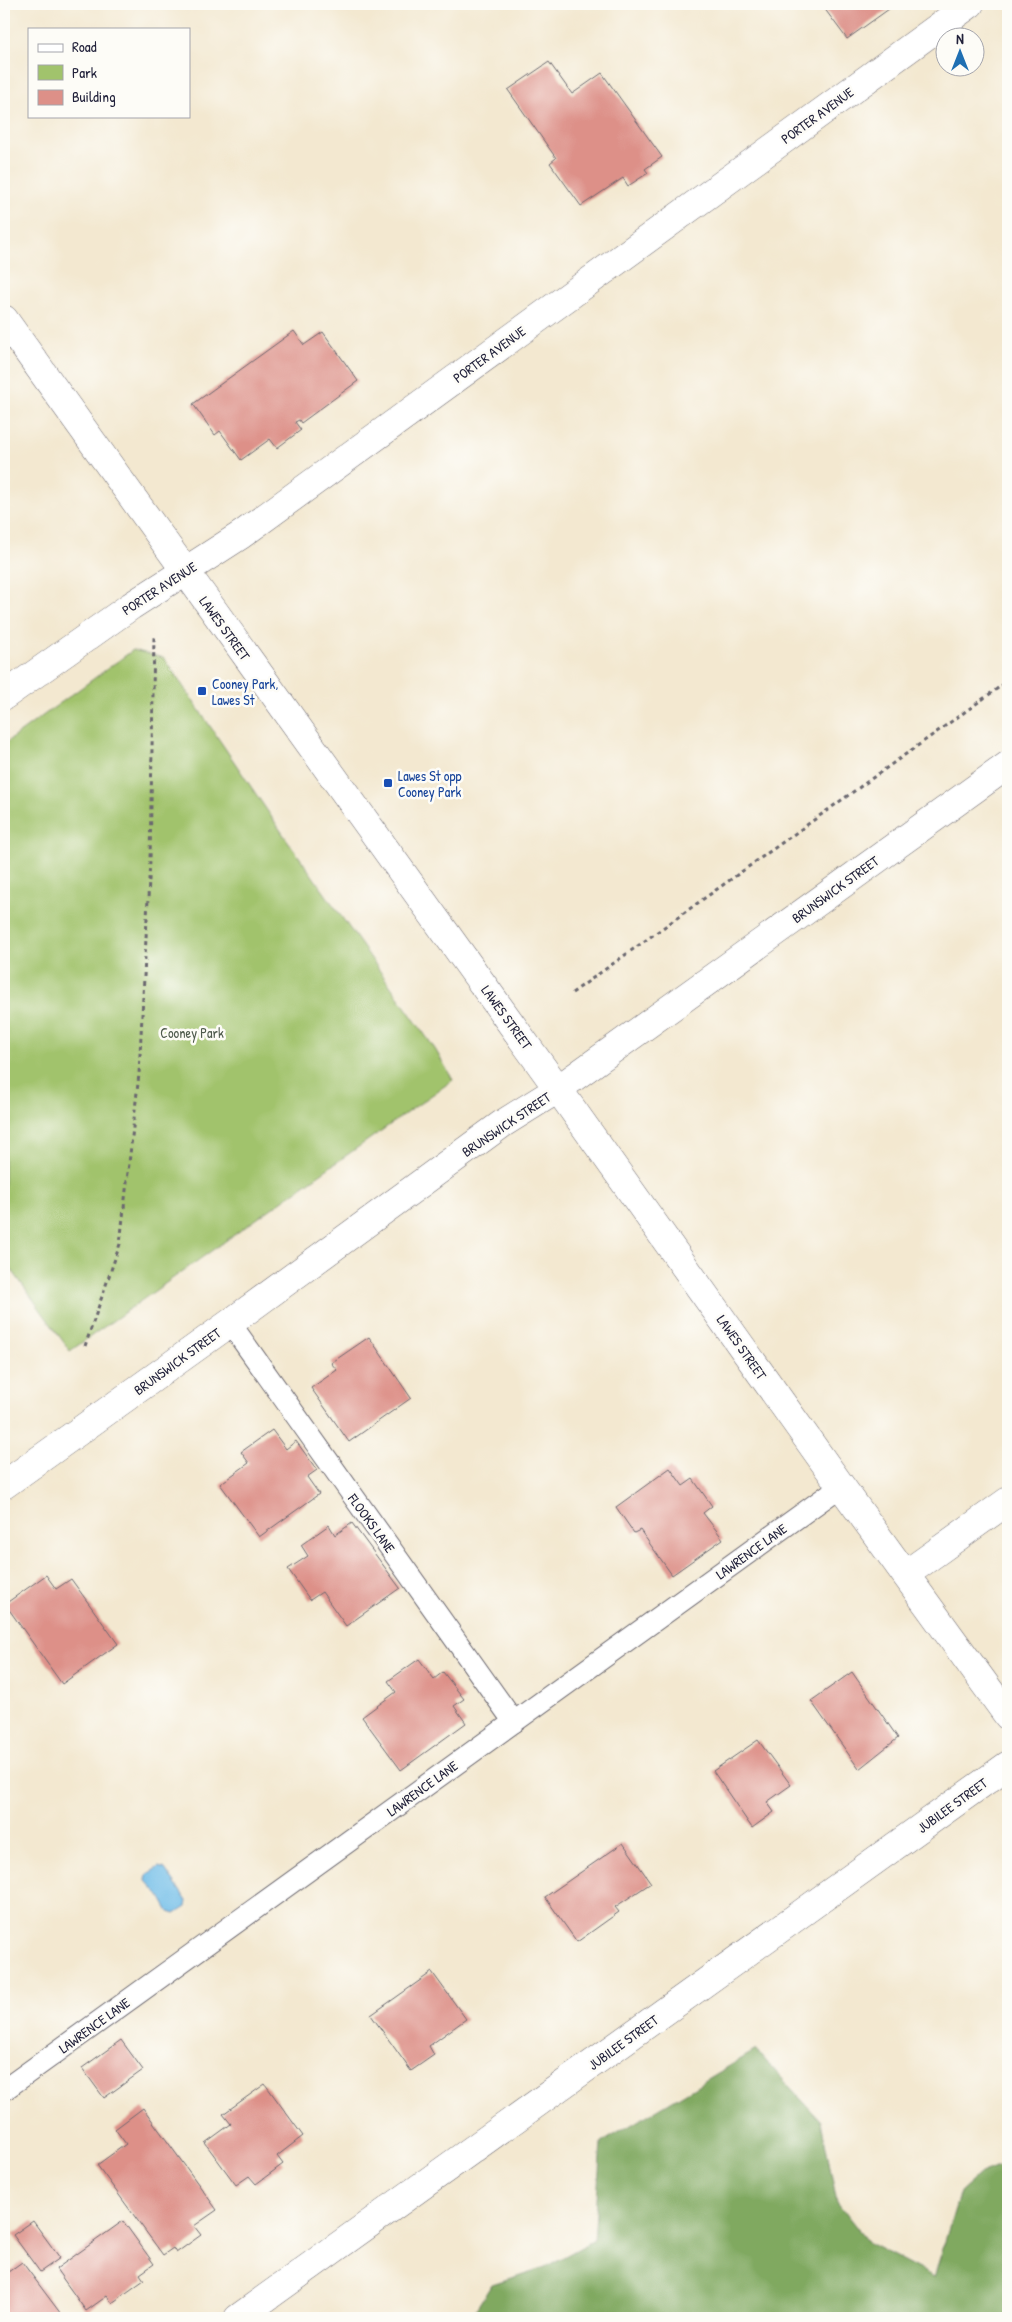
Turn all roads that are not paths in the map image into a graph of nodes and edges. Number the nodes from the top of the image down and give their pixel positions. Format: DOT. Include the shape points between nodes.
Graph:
graph roads {
  1 [pos="970,4"];
  2 [pos="4,319"];
  3 [pos="184,571"];
  4 [pos="4,696"];
  5 [pos="1008,765"];
  6 [pos="558,1089"];
  7 [pos="230,1323"];
  8 [pos="4,1485"];
  9 [pos="841,1486"];
  10 [pos="1008,1501"];
  11 [pos="906,1574"];
  12 [pos="1008,1716"];
  13 [pos="514,1722"];
  14 [pos="1008,1765"];
  15 [pos="4,2090"];
  16 [pos="238,2318"];
  1 -- 3 [label="street, PORTER AVENUE" via="249,529"];
  2 -- 3 [label="street, LAWES STREET"];
  3 -- 4 [label="street, PORTER AVENUE"];
  3 -- 6 [label="street, LAWES STREET"];
  5 -- 6 [label="street, BRUNSWICK STREET"];
  6 -- 7 [label="street, BRUNSWICK STREET" via="502,1124"];
  6 -- 9 [label="street, LAWES STREET"];
  7 -- 8 [label="street, BRUNSWICK STREET"];
  7 -- 13 [label="lane, FLOOKS LANE"];
  9 -- 11 [label="street, LAWES STREET"];
  9 -- 13 [label="lane, LAWRENCE LANE"];
  10 -- 11 [label="street"];
  11 -- 12 [label="street, LAWES STREET"];
  13 -- 15 [label="lane, LAWRENCE LANE"];
  14 -- 16 [label="street, JUBILEE STREET"];
}
